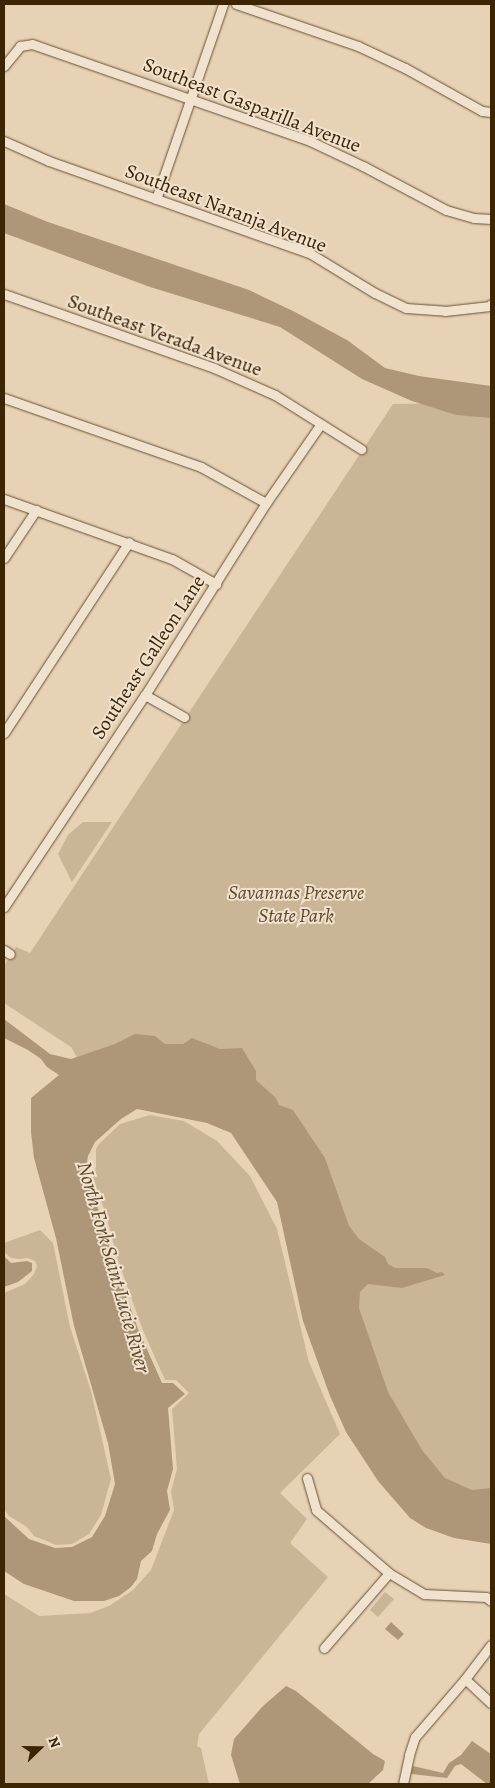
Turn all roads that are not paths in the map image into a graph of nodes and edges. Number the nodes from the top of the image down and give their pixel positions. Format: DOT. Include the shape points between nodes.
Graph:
graph roads {
  1 [pos="223,4"];
  2 [pos="236,4"];
  3 [pos="4,66"];
  4 [pos="192,100"];
  5 [pos="491,112"];
  6 [pos="4,141"];
  7 [pos="156,199"];
  8 [pos="491,220"];
  9 [pos="4,294"];
  10 [pos="491,304"];
  11 [pos="4,398"];
  12 [pos="320,424"];
  13 [pos="361,448"];
  14 [pos="4,499"];
  15 [pos="266,503"];
  16 [pos="36,510"];
  17 [pos="129,542"];
  18 [pos="4,558"];
  19 [pos="216,584"];
  20 [pos="145,695"];
  21 [pos="184,717"];
  22 [pos="4,733"];
  23 [pos="4,907"];
  24 [pos="307,1478"];
  25 [pos="389,1573"];
  26 [pos="491,1601"];
  27 [pos="491,1645"];
  28 [pos="324,1648"];
  29 [pos="465,1679"];
  30 [pos="491,1703"];
  31 [pos="403,1784"];
  1 -- 4 [label="street"];
  2 -- 5 [label="street" via="358,46"];
  3 -- 4 [label="street, Southeast Gasparilla Avenue" via="20,46 32,44"];
  4 -- 7 [label="street"];
  4 -- 8 [label="street, Southeast Gasparilla Avenue" via="310,141 446,210"];
  6 -- 7 [label="street, Southeast Naranja Avenue" via="49,161"];
  7 -- 10 [label="street, Southeast Naranja Avenue" via="311,254 406,308 445,310"];
  9 -- 12 [label="street, Southeast Verada Avenue" via="214,368 274,395"];
  11 -- 15 [label="street" via="201,467"];
  12 -- 13 [label="street, Southeast Verada Avenue"];
  12 -- 15 [label="street, Southeast Galleon Lane"];
  14 -- 16 [label="street"];
  15 -- 19 [label="street, Southeast Galleon Lane"];
  16 -- 17 [label="street"];
  16 -- 18 [label="street"];
  17 -- 19 [label="street" via="172,558"];
  17 -- 22 [label="street"];
  19 -- 20 [label="street, Southeast Galleon Lane"];
  20 -- 21 [label="street"];
  20 -- 23 [label="street, Southeast Galleon Lane"];
  24 -- 25 [label="street" via="316,1510"];
  25 -- 26 [label="street" via="424,1594 486,1597"];
  25 -- 28 [label="street"];
  27 -- 29 [label="street"];
  29 -- 30 [label="street"];
  29 -- 31 [label="street" via="416,1737"];
}
